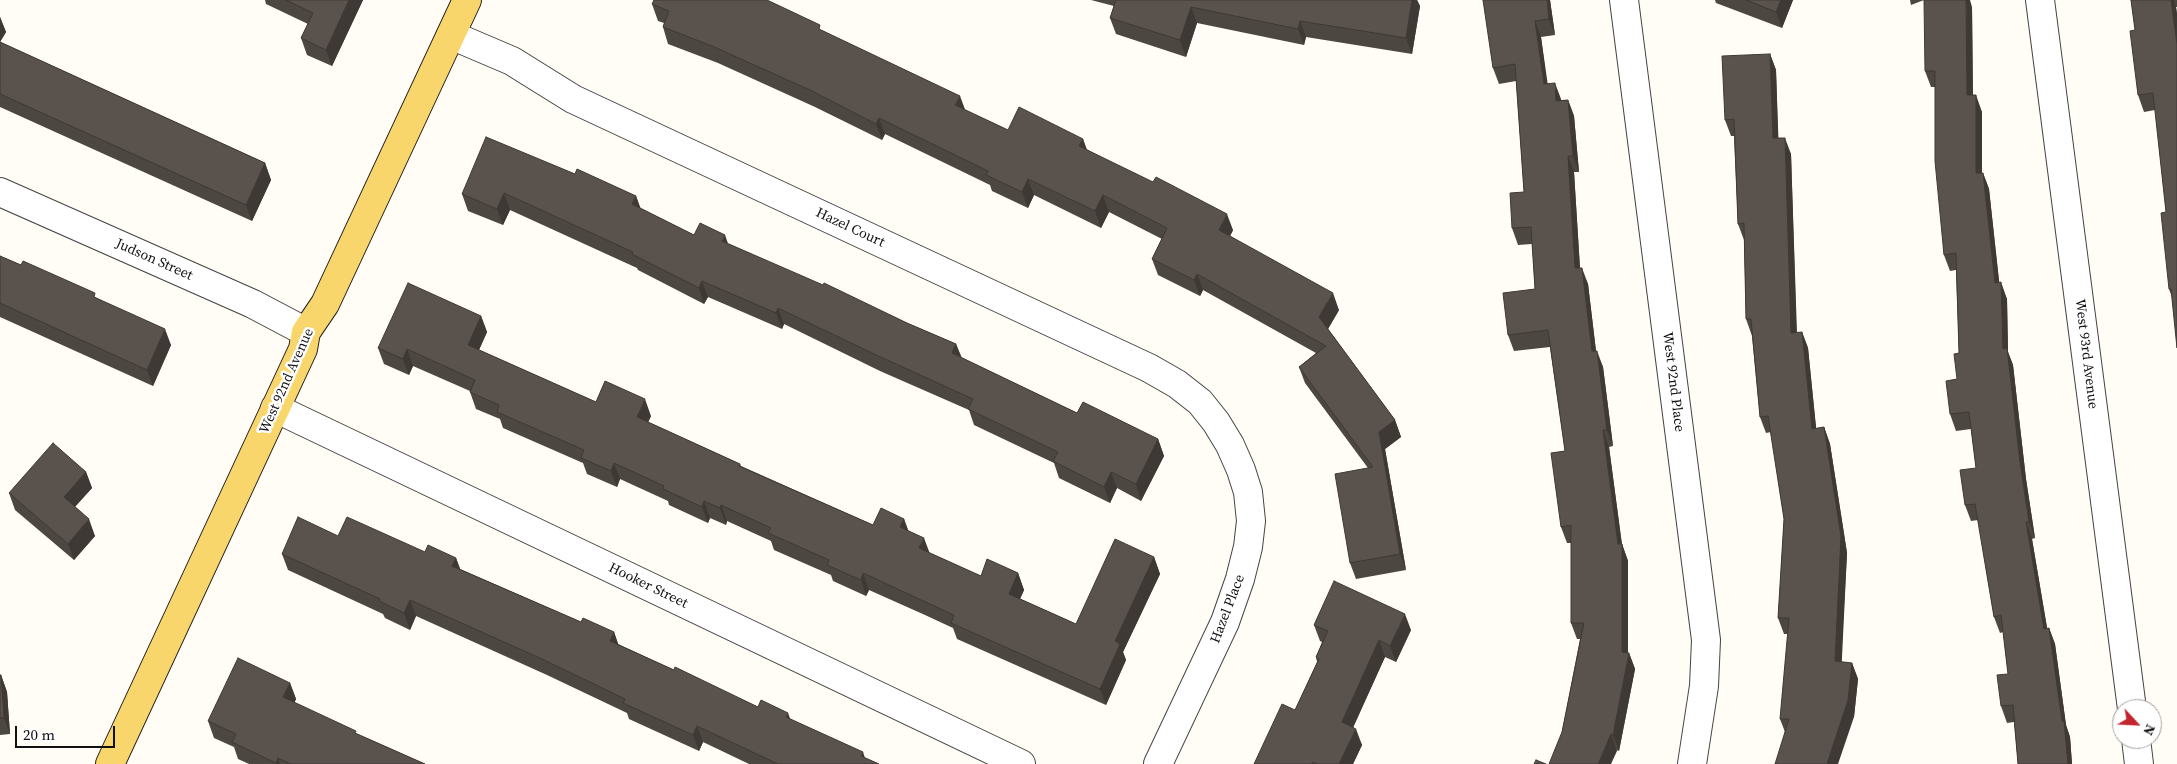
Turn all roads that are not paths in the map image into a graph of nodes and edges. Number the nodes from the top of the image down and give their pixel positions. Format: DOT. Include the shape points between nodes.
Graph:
graph roads {
  1 [pos="467,0"];
  2 [pos="1624,0"];
  3 [pos="2040,0"];
  4 [pos="451,35"];
  5 [pos="0,192"];
  6 [pos="306,332"];
  7 [pos="275,408"];
  8 [pos="1230,445"];
  9 [pos="2131,699"];
  10 [pos="2137,749"];
  11 [pos="110,764"];
  12 [pos="1021,764"];
  13 [pos="1158,764"];
  14 [pos="1692,764"];
  15 [pos="2139,764"];
  1 -- 4 [label="main road, West 92nd Avenue"];
  2 -- 14 [label="street, West 92nd Place" via="1706,640 1704,686"];
  3 -- 9 [label="street, West 93rd Avenue"];
  4 -- 6 [label="main road, West 92nd Avenue" via="324,304"];
  4 -- 8 [label="street, Hazel Court" via="512,61 573,99 1149,368 1200,402"];
  5 -- 6 [label="street, Judson Street" via="253,304"];
  6 -- 7 [label="main road, West 92nd Avenue" via="304,349"];
  7 -- 11 [label="main road, West 92nd Avenue"];
  7 -- 12 [label="street, Hooker Street"];
  8 -- 13 [label="street, Hazel Place" via="1248,492 1251,522 1248,546 1225,622"];
  10 -- 15 [label="street"];
}
